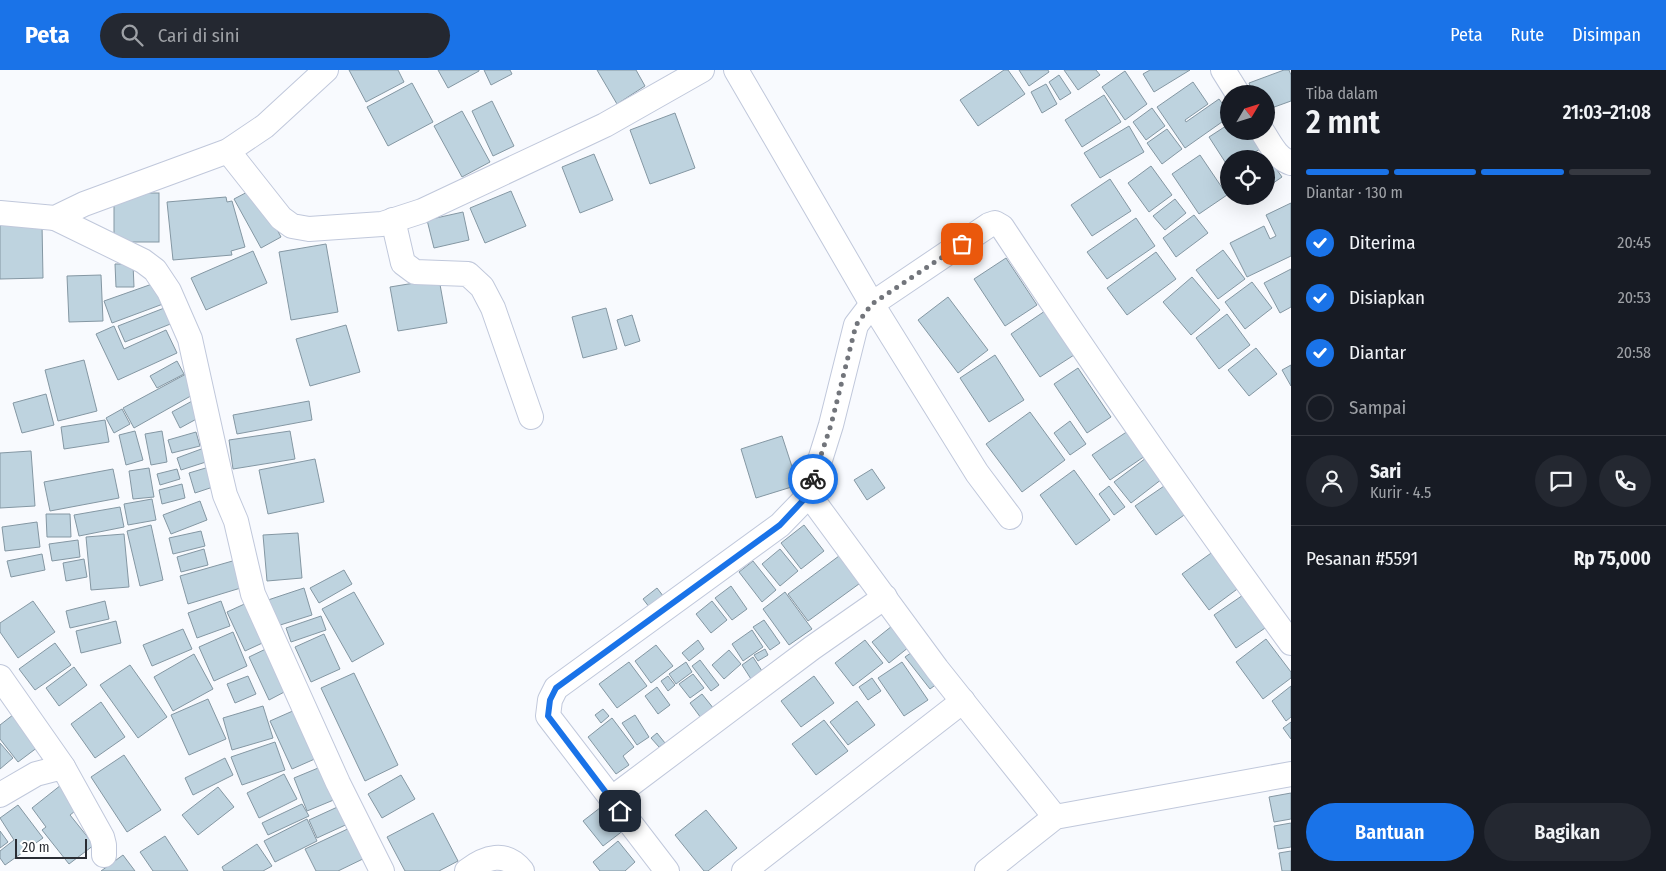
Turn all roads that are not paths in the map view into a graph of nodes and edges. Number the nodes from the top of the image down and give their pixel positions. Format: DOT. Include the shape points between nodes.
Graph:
graph roads {
  1 [pos="326,70"];
  2 [pos="702,70"];
  3 [pos="736,70"];
  4 [pos="1223,70"];
  5 [pos="1232,85"];
  6 [pos="1268,140"];
  7 [pos="228,151"];
  8 [pos="1291,163"];
  9 [pos="0,213"];
  10 [pos="55,218"];
  11 [pos="393,220"];
  12 [pos="872,304"];
  13 [pos="531,417"];
  14 [pos="809,494"];
  15 [pos="1010,517"];
  16 [pos="885,597"];
  17 [pos="1291,643"];
  18 [pos="0,678"];
  19 [pos="963,701"];
  20 [pos="62,767"];
  21 [pos="1291,774"];
  22 [pos="0,795"];
  23 [pos="611,799"];
  24 [pos="1055,818"];
  25 [pos="104,855"];
  26 [pos="382,871"];
  27 [pos="467,871"];
  28 [pos="522,871"];
  29 [pos="667,871"];
  30 [pos="744,871"];
  31 [pos="987,871"];
  1 -- 7 [label="street" via="265,126"];
  2 -- 11 [label="street" via="605,125 422,211"];
  3 -- 12 [label="street"];
  4 -- 5 [label="street"];
  6 -- 8 [label="street" via="1284,161"];
  7 -- 10 [label="street" via="84,204"];
  7 -- 11 [label="street" via="281,218 292,226 382,224"];
  9 -- 10 [label="street"];
  10 -- 26 [label="street" via="142,261 155,270 169,291 190,339 225,495 236,521 253,594 338,783"];
  11 -- 13 [label="street" via="403,262 415,272 468,274 482,287 493,308"];
  12 -- 14 [label="street" via="856,325 831,425"];
  12 -- 15 [label="street" via="977,473"];
  12 -- 17 [label="street" via="989,225 995,223 1002,227 1093,364"];
  14 -- 16 [label="street"];
  14 -- 23 [label="street" via="780,525 556,688 548,716"];
  16 -- 19 [label="street"];
  16 -- 23 [label="street"];
  18 -- 20 [label="street"];
  19 -- 24 [label="street"];
  19 -- 30 [label="street"];
  20 -- 22 [label="street" via="36,774"];
  20 -- 25 [label="street" via="102,838"];
  21 -- 24 [label="street"];
  23 -- 29 [label="street"];
  24 -- 31 [label="street"];
  27 -- 28 [label="street" via="483,860 503,856"];
}
